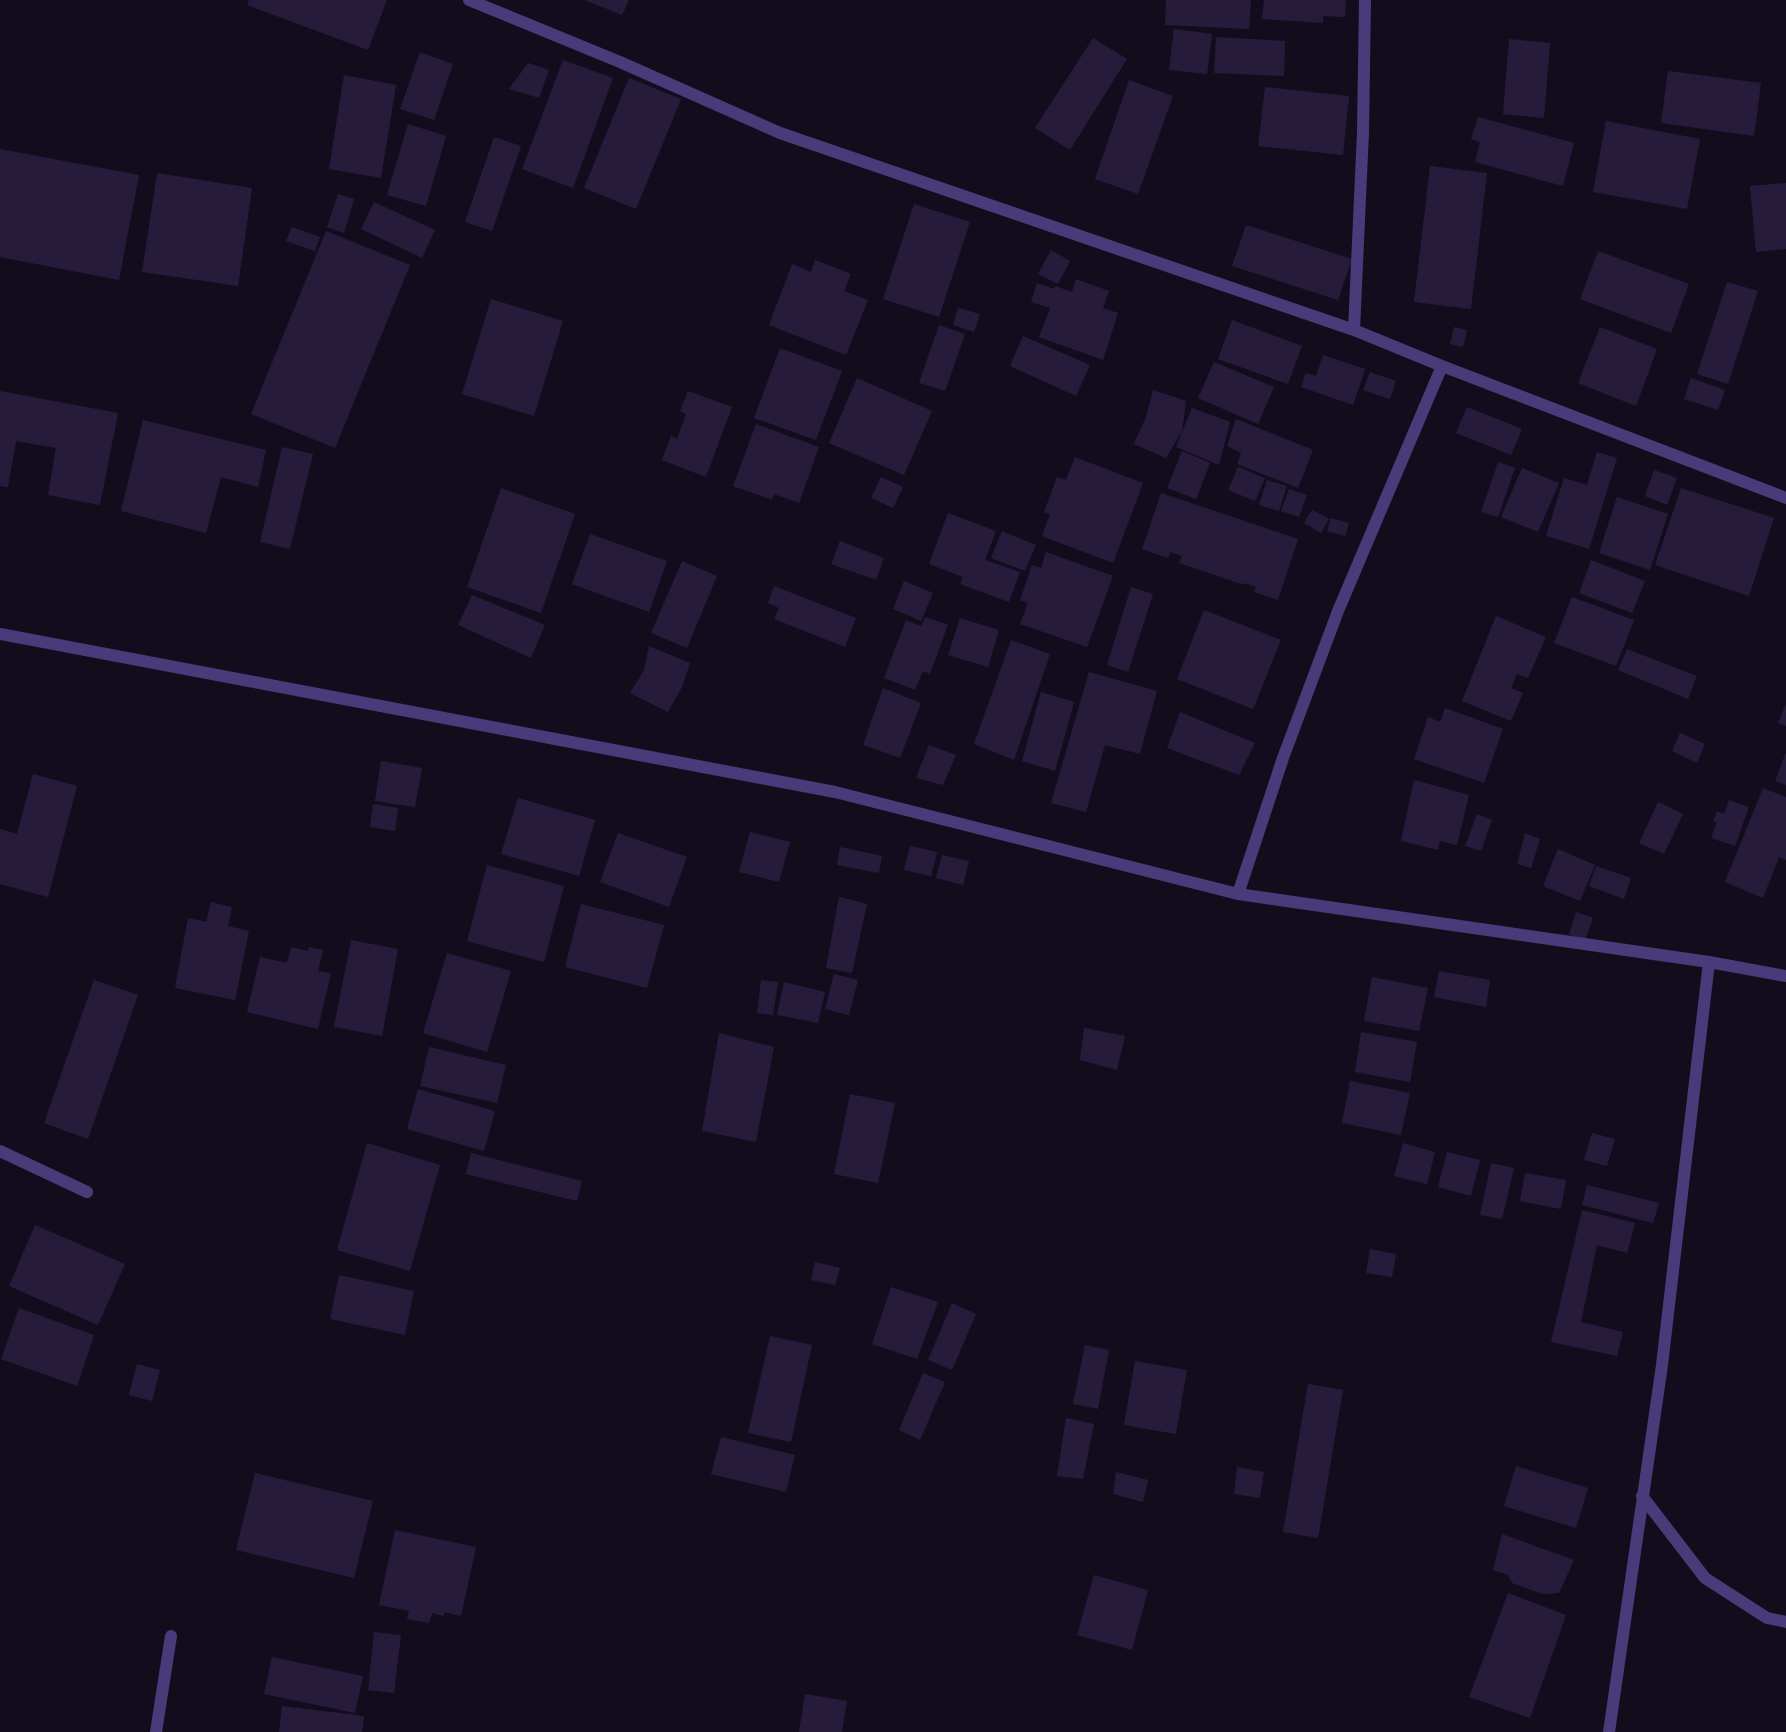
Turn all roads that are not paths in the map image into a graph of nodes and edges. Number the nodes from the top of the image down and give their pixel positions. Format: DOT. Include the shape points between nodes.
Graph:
graph roads {
  1 [pos="469,0"];
  2 [pos="1364,0"];
  3 [pos="1354,330"];
  4 [pos="1442,366"];
  5 [pos="1786,498"];
  6 [pos="0,634"];
  7 [pos="1238,894"];
  8 [pos="1708,962"];
  9 [pos="1786,976"];
  10 [pos="0,1151"];
  11 [pos="87,1192"];
  12 [pos="1642,1496"];
  13 [pos="1786,1622"];
  14 [pos="171,1636"];
  15 [pos="156,1732"];
  16 [pos="1609,1732"];
  1 -- 3 [label="street" via="780,133"];
  2 -- 3 [label="street" via="1363,132"];
  3 -- 4 [label="street"];
  4 -- 5 [label="street"];
  4 -- 7 [label="street" via="1338,611"];
  6 -- 7 [label="street" via="835,792"];
  7 -- 8 [label="street"];
  8 -- 9 [label="street"];
  8 -- 12 [label="street" via="1662,1365"];
  10 -- 11 [label="street"];
  12 -- 13 [label="street" via="1705,1578 1767,1618"];
  12 -- 16 [label="street"];
  14 -- 15 [label="street"];
}
